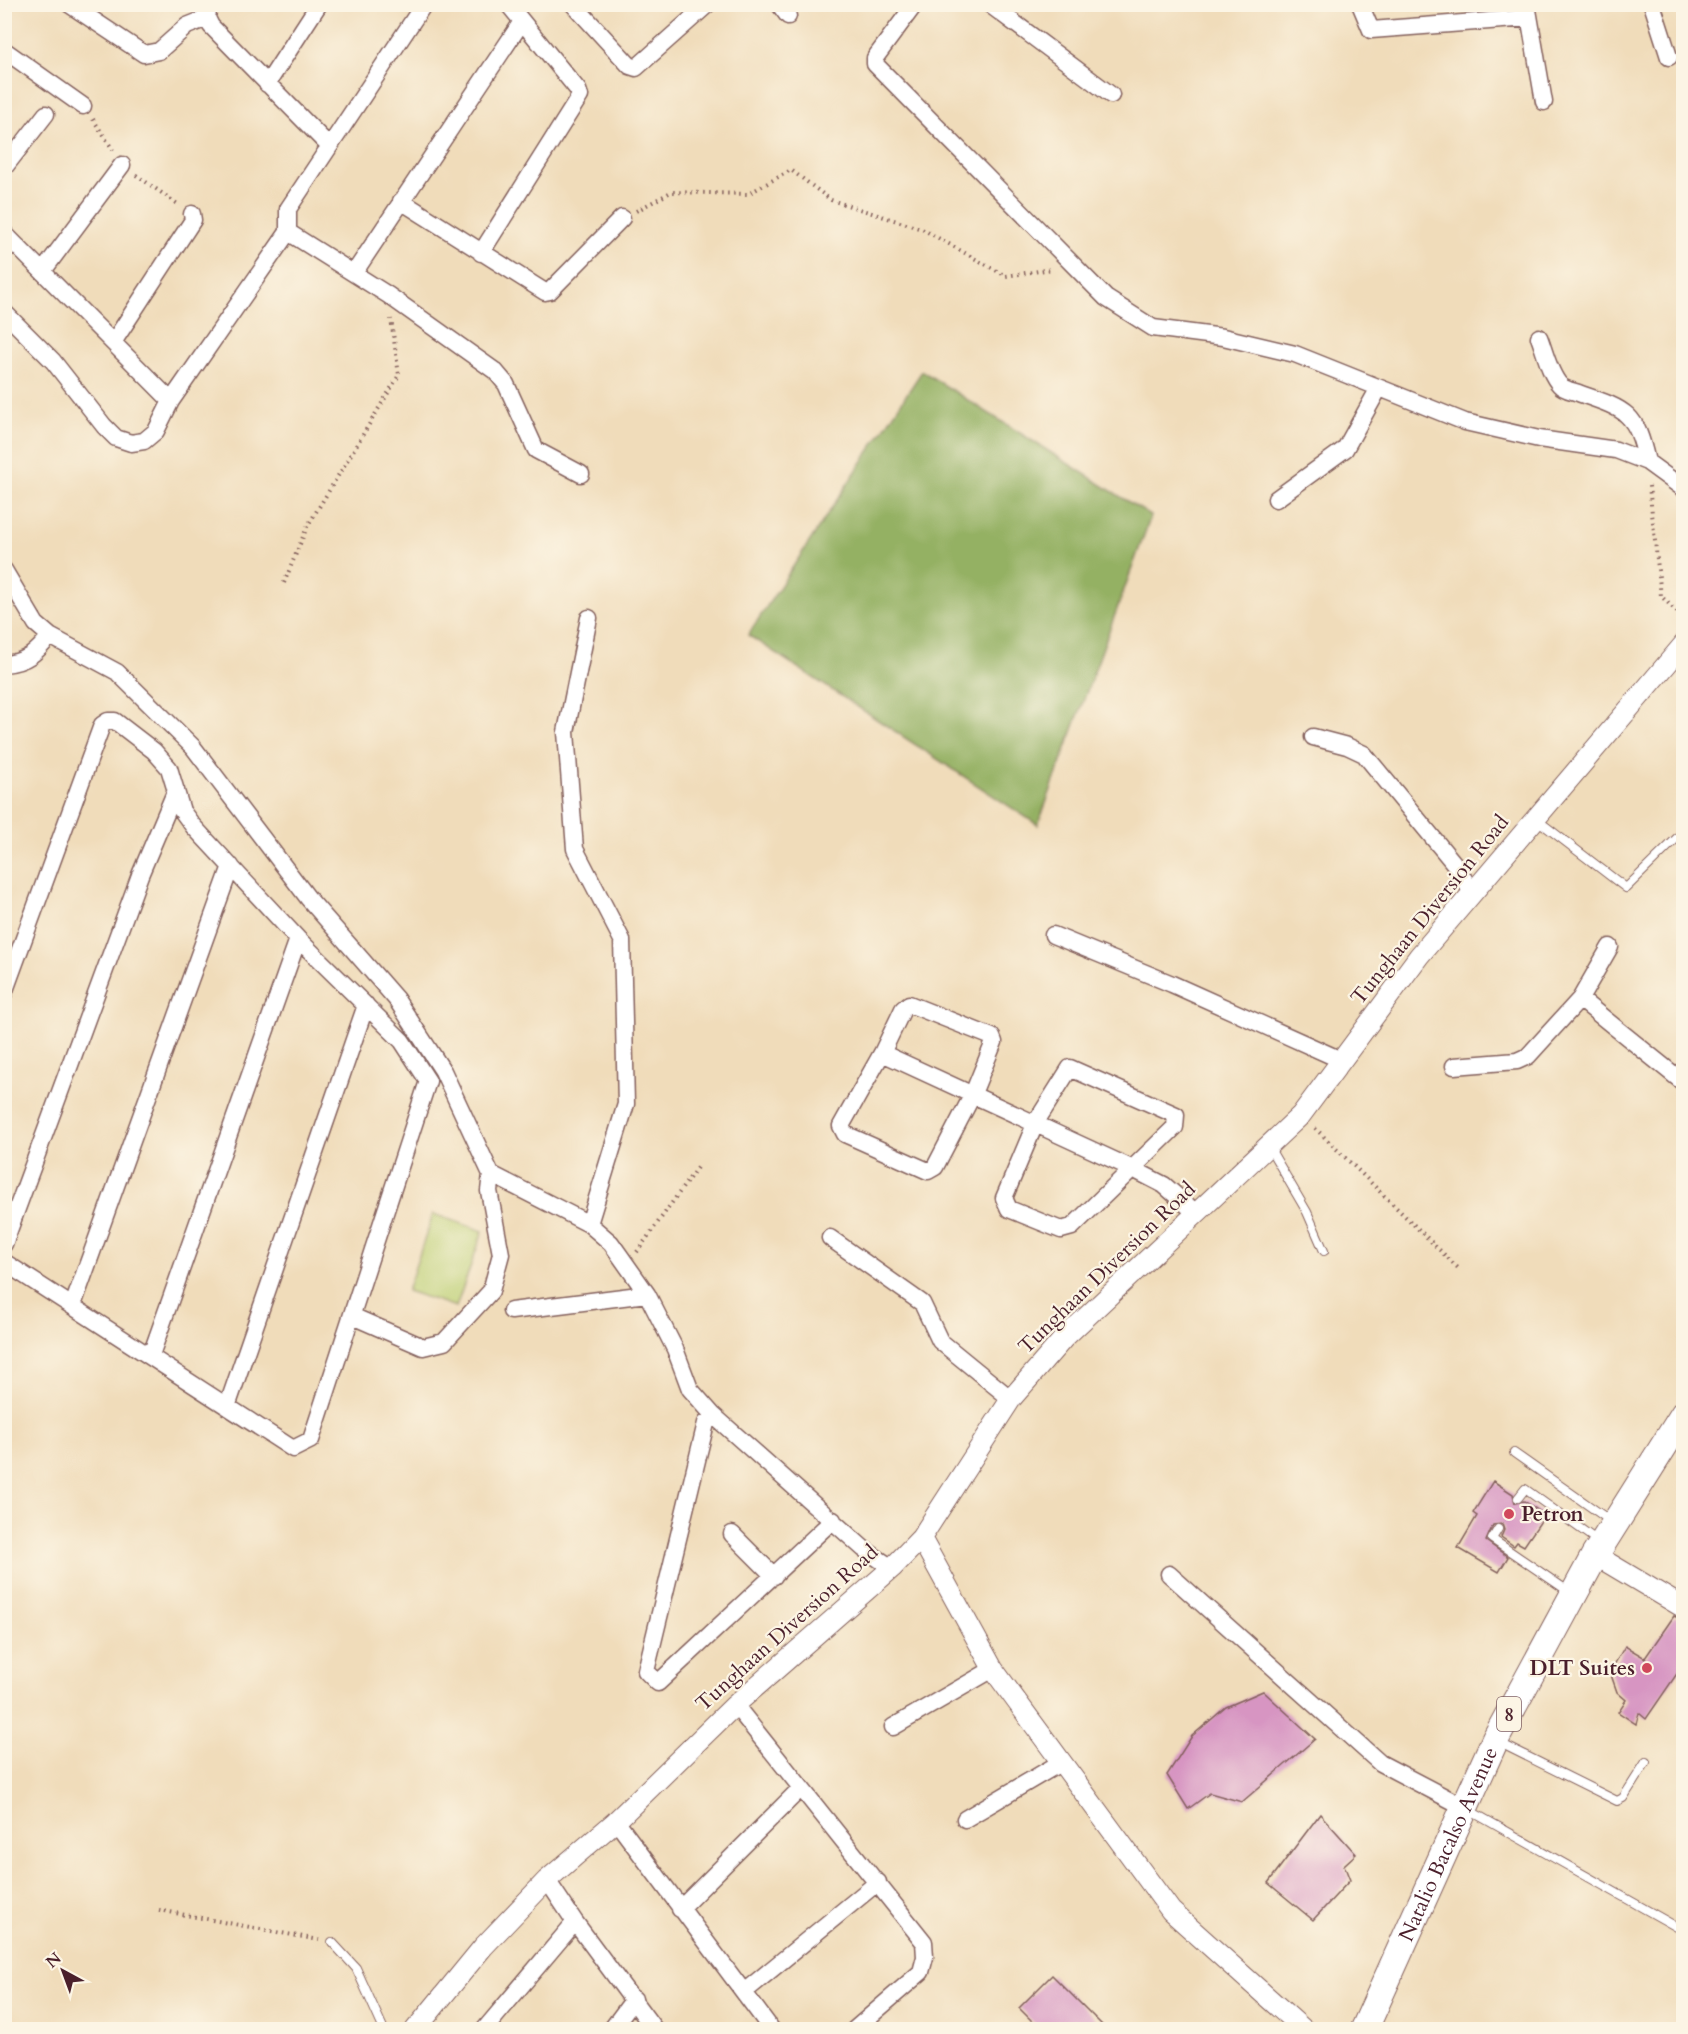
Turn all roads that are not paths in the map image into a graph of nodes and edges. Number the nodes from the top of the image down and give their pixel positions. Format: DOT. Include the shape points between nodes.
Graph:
graph roads {
  1 [pos="69,4"];
  2 [pos="319,4"];
  3 [pos="424,4"];
  4 [pos="508,4"];
  5 [pos="708,4"];
  6 [pos="915,4"];
  7 [pos="989,4"];
  8 [pos="1360,4"];
  9 [pos="1653,4"];
  10 [pos="580,8"];
  11 [pos="208,11"];
  12 [pos="1528,11"];
  13 [pos="521,23"];
  14 [pos="4,50"];
  15 [pos="1669,57"];
  16 [pos="267,84"];
  17 [pos="1111,95"];
  18 [pos="1544,102"];
  19 [pos="83,106"];
  20 [pos="46,114"];
  21 [pos="329,146"];
  22 [pos="122,165"];
  23 [pos="4,168"];
  24 [pos="401,201"];
  25 [pos="192,214"];
  26 [pos="622,218"];
  27 [pos="288,232"];
  28 [pos="4,233"];
  29 [pos="481,253"];
  30 [pos="43,271"];
  31 [pos="354,273"];
  32 [pos="4,312"];
  33 [pos="1539,337"];
  34 [pos="114,341"];
  35 [pos="1379,388"];
  36 [pos="171,401"];
  37 [pos="1647,462"];
  38 [pos="580,474"];
  39 [pos="1683,489"];
  40 [pos="1276,500"];
  41 [pos="4,570"];
  42 [pos="589,618"];
  43 [pos="50,636"];
  44 [pos="1683,644"];
  45 [pos="4,664"];
  46 [pos="1313,736"];
  47 [pos="176,790"];
  48 [pos="1535,819"];
  49 [pos="1683,831"];
  50 [pos="231,866"];
  51 [pos="1472,892"];
  52 [pos="1053,934"];
  53 [pos="298,939"];
  54 [pos="1611,947"];
  55 [pos="4,993"];
  56 [pos="1580,999"];
  57 [pos="366,1005"];
  58 [pos="882,1053"];
  59 [pos="1341,1060"];
  60 [pos="1454,1066"];
  61 [pos="1683,1083"];
  62 [pos="972,1096"];
  63 [pos="1036,1122"];
  64 [pos="1269,1147"];
  65 [pos="1131,1168"];
  66 [pos="491,1174"];
  67 [pos="1196,1213"];
  68 [pos="589,1224"];
  69 [pos="830,1238"];
  70 [pos="4,1244"];
  71 [pos="1324,1251"];
  72 [pos="4,1262"];
  73 [pos="647,1294"];
  74 [pos="73,1305"];
  75 [pos="511,1311"];
  76 [pos="352,1316"];
  77 [pos="151,1355"];
  78 [pos="1011,1399"];
  79 [pos="227,1407"];
  80 [pos="713,1415"];
  81 [pos="1680,1425"];
  82 [pos="1514,1453"];
  83 [pos="1518,1498"];
  84 [pos="833,1520"];
  85 [pos="1498,1529"];
  86 [pos="732,1534"];
  87 [pos="921,1538"];
  88 [pos="1604,1541"];
  89 [pos="892,1568"];
  90 [pos="1169,1574"];
  91 [pos="774,1576"];
  92 [pos="1573,1594"];
  93 [pos="1683,1608"];
  94 [pos="993,1669"];
  95 [pos="735,1706"];
  96 [pos="893,1727"];
  97 [pos="1495,1740"];
  98 [pos="1646,1762"];
  99 [pos="1060,1763"];
  100 [pos="801,1788"];
  101 [pos="1464,1807"];
  102 [pos="964,1819"];
  103 [pos="616,1821"];
  104 [pos="547,1880"];
  105 [pos="878,1882"];
  106 [pos="680,1909"];
  107 [pos="575,1922"];
  108 [pos="1683,1931"];
  109 [pos="332,1942"];
  110 [pos="744,1992"];
  111 [pos="634,1999"];
  112 [pos="384,2030"];
  113 [pos="415,2030"];
  114 [pos="484,2030"];
  115 [pos="611,2030"];
  116 [pos="656,2030"];
  117 [pos="772,2030"];
  118 [pos="854,2030"];
  119 [pos="1304,2030"];
  120 [pos="1364,2030"];
  1 -- 11 [label="street" via="144,54 159,51"];
  2 -- 16 [label="street"];
  3 -- 21 [label="street"];
  4 -- 13 [label="street"];
  5 -- 10 [label="street" via="636,68 630,66"];
  6 -- 35 [label="street" via="874,64 1106,298 1153,328 1223,337 1295,354"];
  7 -- 17 [label="street"];
  8 -- 12 [label="street" via="1371,30"];
  9 -- 15 [label="street"];
  11 -- 16 [label="street" via="211,26"];
  12 -- 18 [label="street"];
  13 -- 24 [label="street"];
  13 -- 29 [label="street" via="578,90 579,100"];
  14 -- 19 [label="street"];
  16 -- 21 [label="street"];
  20 -- 23 [label="street"];
  21 -- 27 [label="street" via="288,209"];
  22 -- 30 [label="street"];
  24 -- 29 [label="street"];
  24 -- 31 [label="street"];
  25 -- 34 [label="street" via="193,220"];
  26 -- 29 [label="street" via="548,293"];
  27 -- 31 [label="street"];
  27 -- 36 [label="street"];
  28 -- 30 [label="street"];
  30 -- 34 [label="street"];
  31 -- 38 [label="street" via="495,371 506,384 536,450"];
  32 -- 36 [label="street" via="53,361 116,438 131,443 144,441 156,430"];
  33 -- 37 [label="street" via="1561,387 1618,406 1630,417 1641,434"];
  34 -- 36 [label="street"];
  35 -- 37 [label="street" via="1465,422 1539,439 1616,450"];
  35 -- 40 [label="street" via="1345,449"];
  37 -- 39 [label="street"];
  41 -- 43 [label="street" via="36,624"];
  42 -- 68 [label="street" via="566,732 575,849 622,940 626,1104"];
  43 -- 45 [label="street" via="34,655 18,663"];
  43 -- 66 [label="street" via="117,672 193,747 308,898 396,999 443,1071"];
  44 -- 48 [label="street, Tunghaan Diversion Road"];
  46 -- 51 [label="street" via="1364,754 1457,867"];
  47 -- 50 [label="street" via="182,811"];
  47 -- 55 [label="street" via="169,768 139,737 115,721 102,725"];
  47 -- 70 [label="street" via="140,875"];
  48 -- 49 [label="lane" via="1626,888"];
  48 -- 51 [label="street, Tunghaan Diversion Road"];
  50 -- 53 [label="street"];
  50 -- 74 [label="street"];
  51 -- 59 [label="street, Tunghaan Diversion Road"];
  52 -- 59 [label="street"];
  53 -- 57 [label="street"];
  53 -- 77 [label="street"];
  54 -- 56 [label="street"];
  56 -- 60 [label="street" via="1523,1059"];
  56 -- 61 [label="street"];
  57 -- 76 [label="street" via="402,1041 428,1081"];
  57 -- 79 [label="street"];
  58 -- 62 [label="street"];
  58 -- 62 [label="street" via="909,1004 992,1037 993,1044"];
  58 -- 62 [label="street" via="841,1126 845,1134 928,1171 935,1167"];
  59 -- 64 [label="street, Tunghaan Diversion Road" via="1301,1115"];
  62 -- 63 [label="street"];
  63 -- 65 [label="street"];
  63 -- 65 [label="street" via="1004,1198 1009,1209 1061,1230 1069,1229"];
  63 -- 65 [label="street" via="1070,1068 1176,1115 1175,1127"];
  64 -- 67 [label="street, Tunghaan Diversion Road"];
  64 -- 71 [label="lane" via="1307,1212"];
  65 -- 67 [label="street" via="1164,1185"];
  66 -- 68 [label="street"];
  66 -- 76 [label="street" via="489,1191 501,1254 491,1291 444,1342 423,1347"];
  67 -- 78 [label="street, Tunghaan Diversion Road" via="1064,1338"];
  68 -- 73 [label="street" via="611,1243"];
  69 -- 78 [label="street" via="922,1303 940,1341"];
  72 -- 74 [label="street"];
  73 -- 75 [label="street"];
  73 -- 80 [label="street" via="690,1389"];
  74 -- 77 [label="street"];
  76 -- 79 [label="street" via="310,1440 303,1446 293,1449"];
  77 -- 79 [label="street"];
  78 -- 87 [label="street, Tunghaan Diversion Road"];
  80 -- 84 [label="street"];
  80 -- 91 [label="street" via="706,1424 646,1671 658,1683"];
  81 -- 88 [label="highway, Natalio Bacalso Avenue / 8"];
  82 -- 88 [label="lane"];
  83 -- 88 [label="lane" via="1525,1489"];
  84 -- 89 [label="street"];
  84 -- 91 [label="street"];
  85 -- 92 [label="lane" via="1492,1539"];
  86 -- 91 [label="street"];
  87 -- 89 [label="street, Tunghaan Diversion Road"];
  87 -- 94 [label="street"];
  88 -- 92 [label="highway, Natalio Bacalso Avenue / 8"];
  88 -- 93 [label="street"];
  89 -- 95 [label="street, Tunghaan Diversion Road"];
  90 -- 101 [label="street" via="1380,1763"];
  92 -- 97 [label="highway, Natalio Bacalso Avenue / 8"];
  94 -- 96 [label="street"];
  94 -- 99 [label="street"];
  95 -- 100 [label="street"];
  95 -- 103 [label="street, Tunghaan Diversion Road"];
  97 -- 98 [label="lane" via="1617,1801 1623,1798"];
  97 -- 101 [label="highway, Natalio Bacalso Avenue / 8"];
  99 -- 102 [label="street"];
  99 -- 119 [label="street" via="1171,1911"];
  100 -- 105 [label="street"];
  100 -- 106 [label="street"];
  101 -- 108 [label="lane"];
  101 -- 120 [label="highway, Natalio Bacalso Avenue / 8"];
  103 -- 104 [label="street, Tunghaan Diversion Road"];
  103 -- 106 [label="street"];
  104 -- 107 [label="street"];
  104 -- 113 [label="street, Tunghaan Diversion Road" via="483,1947"];
  105 -- 110 [label="street"];
  105 -- 118 [label="street" via="924,1942 925,1957 921,1972"];
  106 -- 110 [label="street"];
  107 -- 111 [label="street"];
  107 -- 114 [label="street"];
  109 -- 112 [label="lane" via="356,1968"];
  110 -- 117 [label="street"];
  111 -- 115 [label="street"];
  111 -- 116 [label="street"];
}
